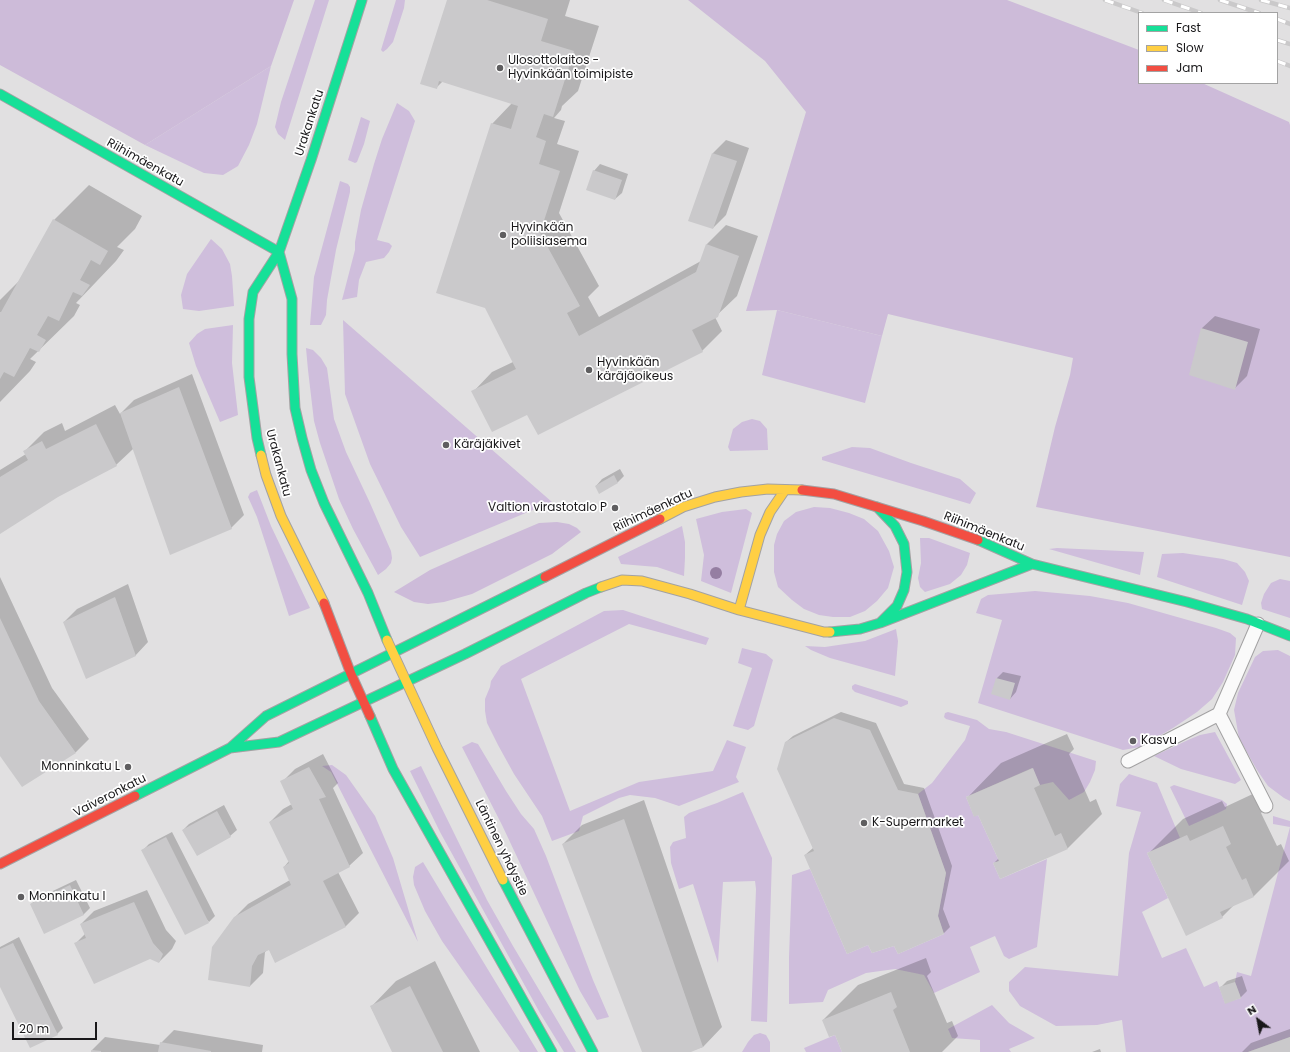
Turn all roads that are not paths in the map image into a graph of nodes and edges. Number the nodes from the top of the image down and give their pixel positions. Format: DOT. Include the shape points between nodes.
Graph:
graph roads {
  1 [pos="362,0"];
  2 [pos="0,94"];
  3 [pos="279,252"];
  4 [pos="785,490"];
  5 [pos="877,507"];
  6 [pos="1032,564"];
  7 [pos="739,610"];
  8 [pos="880,622"];
  9 [pos="1258,624"];
  10 [pos="1290,636"];
  11 [pos="392,653"];
  12 [pos="351,674"];
  13 [pos="406,682"];
  14 [pos="364,702"];
  15 [pos="1219,714"];
  16 [pos="230,748"];
  17 [pos="1128,762"];
  18 [pos="1266,806"];
  19 [pos="0,864"];
  20 [pos="552,1052"];
  21 [pos="593,1052"];
  1 -- 3 [label="main road, Urakankatu"];
  2 -- 3 [label="main road, Riihimäenkatu"];
  3 -- 11 [label="main road" via="292,298 295,408 311,470 324,503 368,593"];
  3 -- 12 [label="main road, Urakankatu" via="253,292 249,319 249,377 257,438 266,476 281,516 328,612"];
  4 -- 5 [label="main road, Riihimäenkatu" via="834,494"];
  4 -- 7 [label="main road" via="770,512 760,535"];
  4 -- 11 [label="main road, Riihimäenkatu" via="741,492 683,507"];
  5 -- 6 [label="main road, Riihimäenkatu" via="978,540"];
  5 -- 8 [label="main road" via="895,526 904,544 906,572 904,590 896,606"];
  6 -- 8 [label="main road, Riihimäenkatu"];
  6 -- 9 [label="main road, Riihimäenkatu" via="1187,602"];
  7 -- 8 [label="main road, Riihimäenkatu" via="824,632 860,629"];
  7 -- 13 [label="main road, Riihimäenkatu" via="642,581 622,580 586,593"];
  9 -- 10 [label="main road, Riihimäenkatu"];
  9 -- 15 [label="lane"];
  11 -- 12 [label="main road, Vaiveronkatu"];
  11 -- 13 [label="main road, Läntinen yhdystie"];
  12 -- 14 [label="main road"];
  12 -- 16 [label="main road, Vaiveronkatu" via="266,716"];
  13 -- 14 [label="main road, Vaiveronkatu"];
  13 -- 21 [label="main road, Läntinen yhdystie" via="508,890"];
  14 -- 16 [label="main road, Vaiveronkatu" via="279,742"];
  14 -- 20 [label="main road" via="393,769"];
  15 -- 17 [label="lane"];
  15 -- 18 [label="lane"];
  16 -- 19 [label="main road, Vaiveronkatu"];
}
